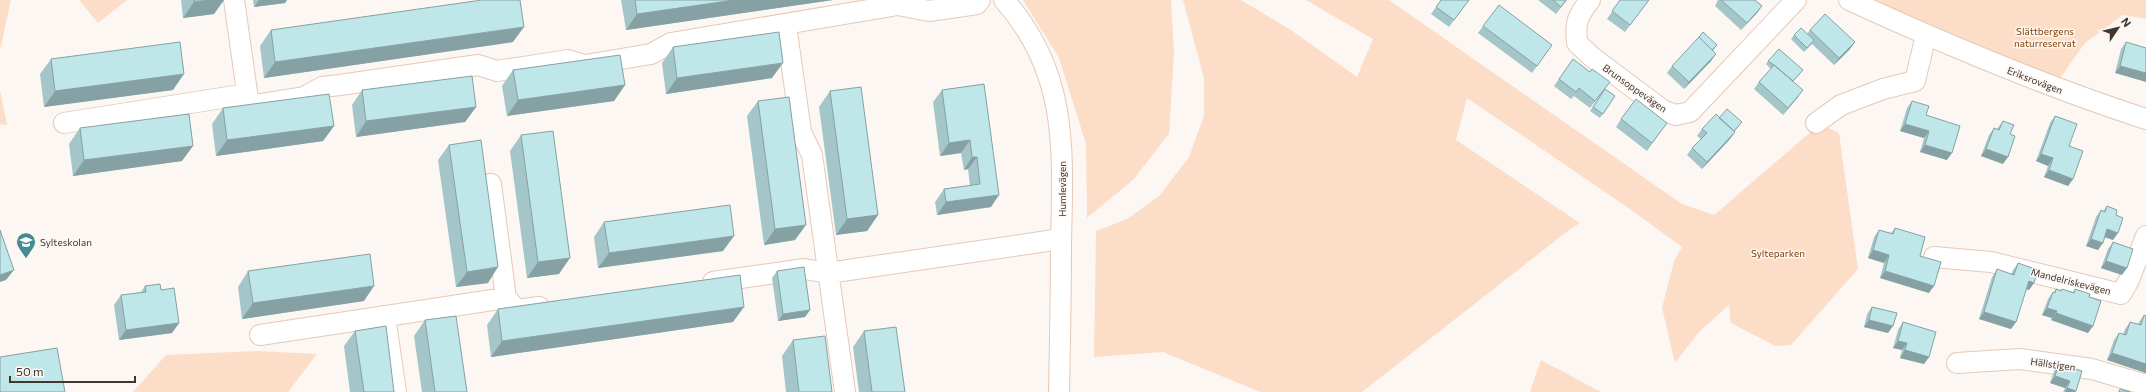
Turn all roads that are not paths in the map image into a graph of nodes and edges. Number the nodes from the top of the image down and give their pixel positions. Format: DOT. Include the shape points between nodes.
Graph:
graph roads {
  1 [pos="234,0"];
  2 [pos="980,0"];
  3 [pos="1004,0"];
  4 [pos="1590,0"];
  5 [pos="1796,0"];
  6 [pos="1849,0"];
  7 [pos="786,25"];
  8 [pos="1926,35"];
  9 [pos="247,94"];
  10 [pos="2146,119"];
  11 [pos="64,123"];
  12 [pos="1816,124"];
  13 [pos="491,184"];
  14 [pos="2146,236"];
  15 [pos="1062,239"];
  16 [pos="1934,257"];
  17 [pos="828,273"];
  18 [pos="695,284"];
  19 [pos="506,298"];
  20 [pos="555,305"];
  21 [pos="385,316"];
  22 [pos="260,335"];
  23 [pos="1957,363"];
  24 [pos="2146,385"];
  25 [pos="396,392"];
  26 [pos="845,392"];
  27 [pos="1059,392"];
  1 -- 9 [label="street"];
  2 -- 7 [label="street" via="977,4 930,11 898,5"];
  3 -- 15 [label="street, Humlevägen" via="1019,17 1041,54 1055,92 1062,138"];
  4 -- 5 [label="street, Brunsoppevägen" via="1579,14 1575,25 1577,43 1664,111 1676,115 1690,112"];
  6 -- 8 [label="street, Eriksrovägen"];
  7 -- 9 [label="street" via="671,44 651,54 585,65 568,60 497,71 478,65 322,87 304,97 249,106"];
  7 -- 17 [label="street" via="801,132 812,155"];
  8 -- 10 [label="street, Eriksrovägen" via="2066,93"];
  8 -- 12 [label="street" via="1915,82 1883,89 1841,105"];
  9 -- 11 [label="street"];
  13 -- 19 [label="street"];
  14 -- 16 [label="street, Mandelriskevägen" via="2130,280 2121,294 1991,262"];
  15 -- 17 [label="street"];
  15 -- 27 [label="street, Humlevägen"];
  17 -- 18 [label="street" via="804,269"];
  17 -- 26 [label="street"];
  19 -- 20 [label="street" via="516,310"];
  19 -- 21 [label="street"];
  21 -- 22 [label="street"];
  21 -- 25 [label="street"];
  23 -- 24 [label="street, Hällstigen" via="2020,359 2092,369"];
}
